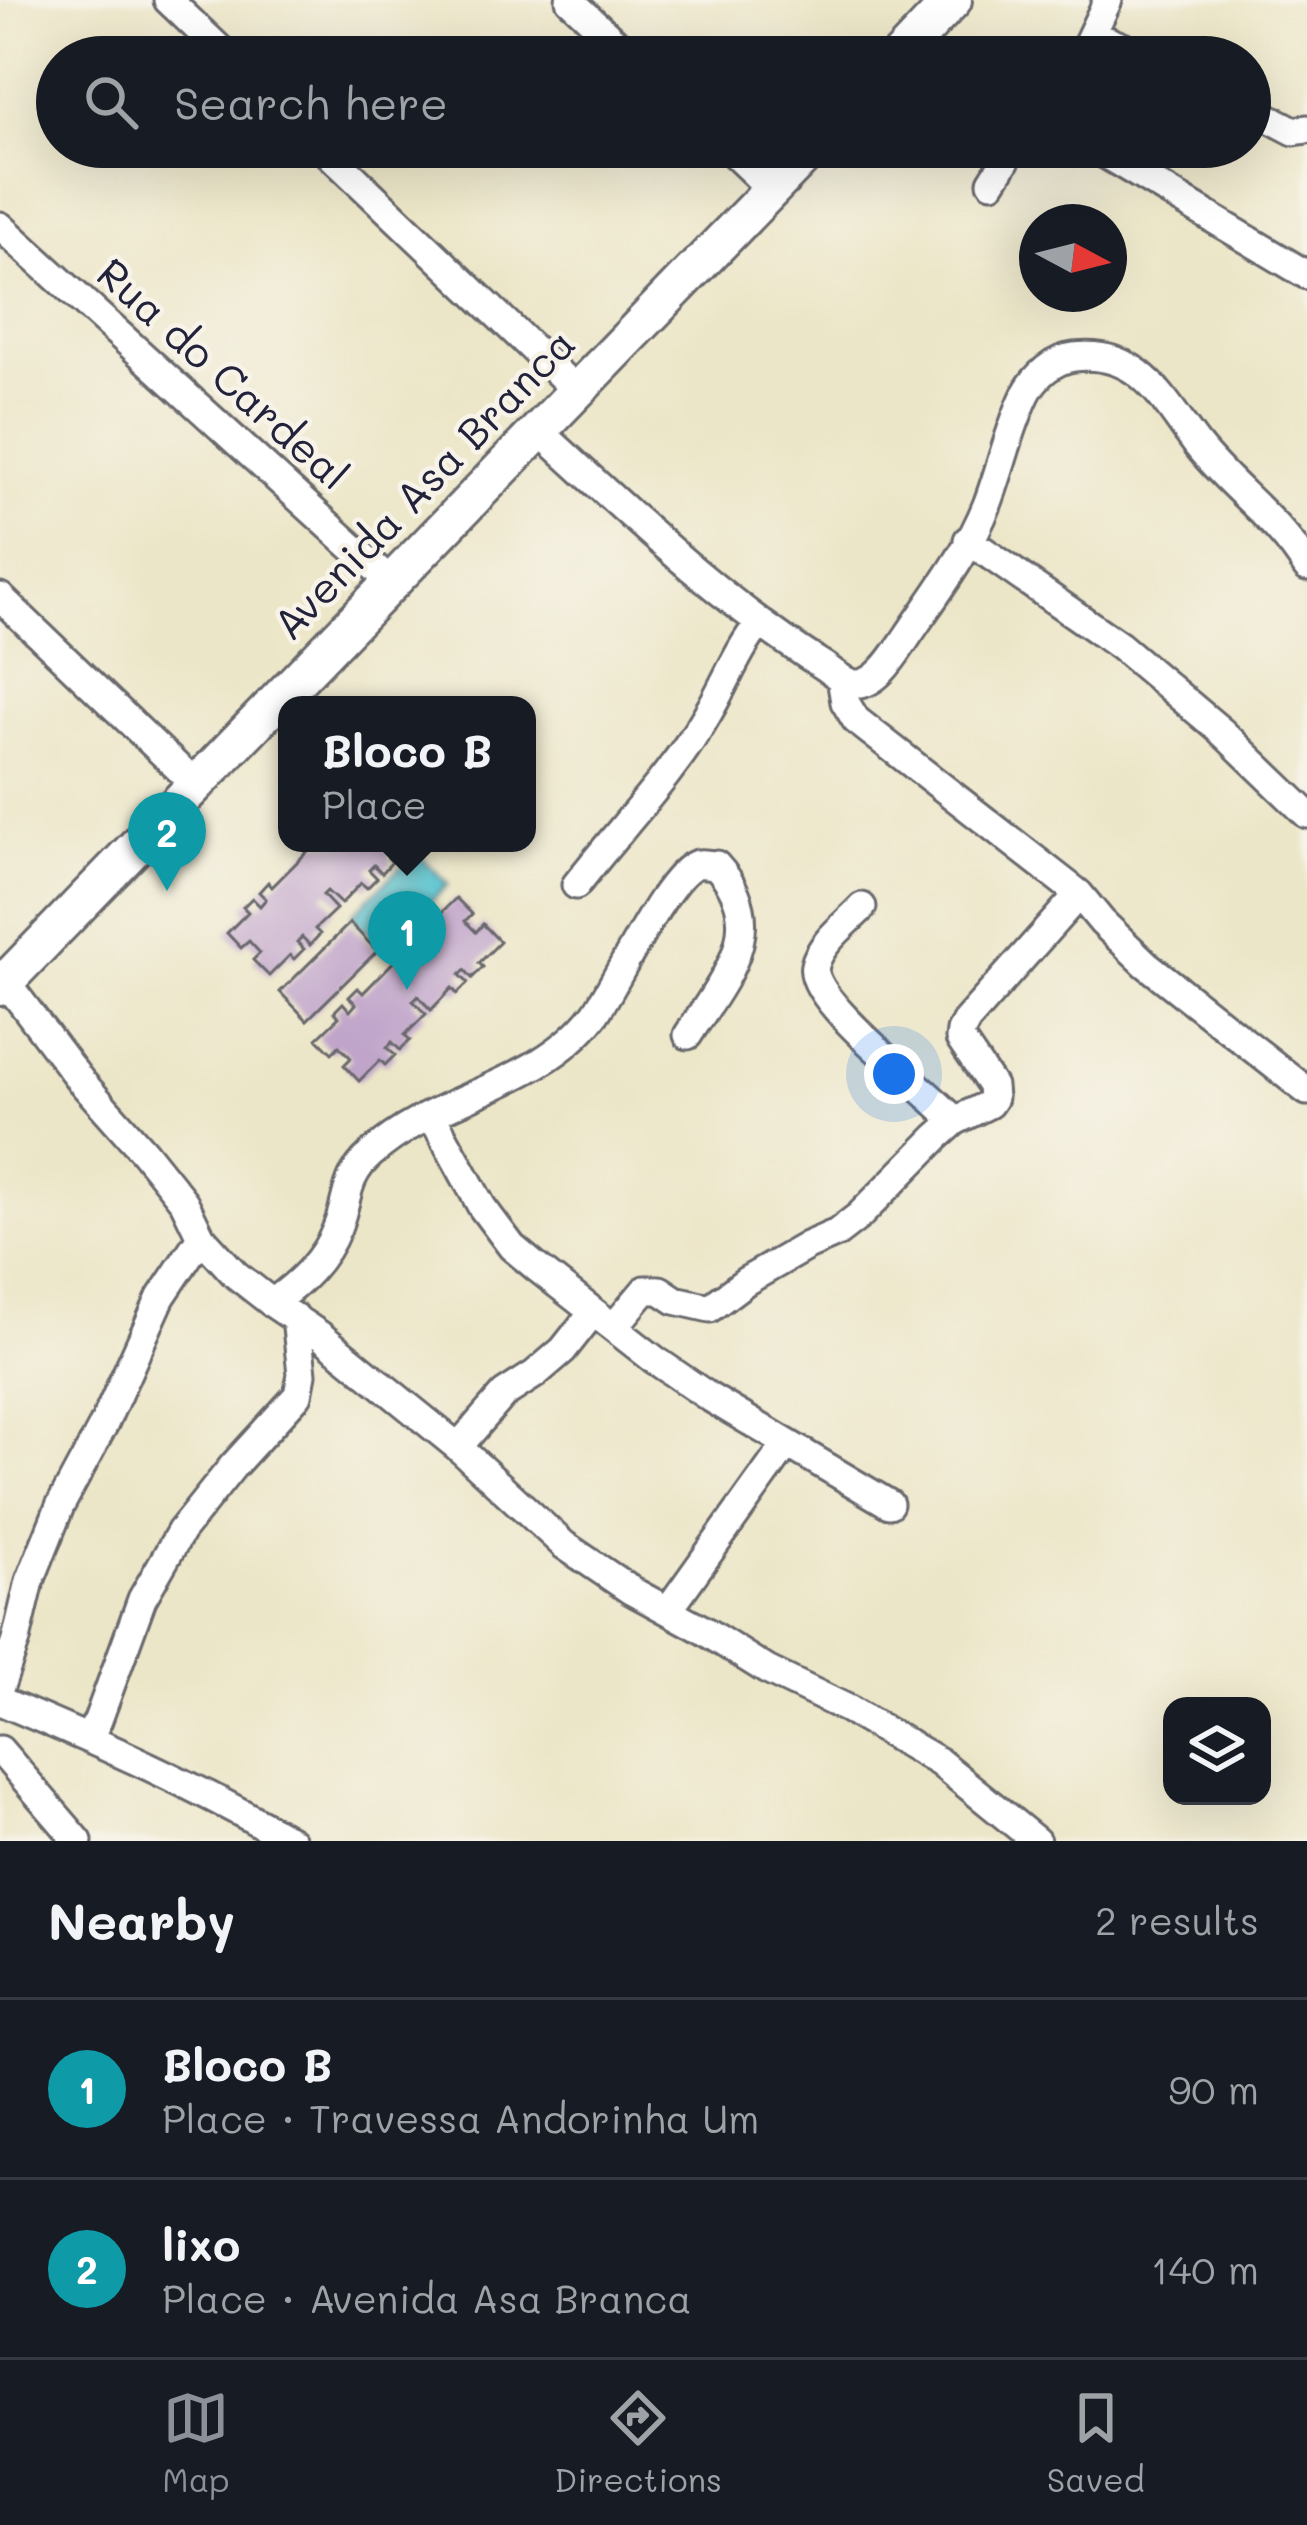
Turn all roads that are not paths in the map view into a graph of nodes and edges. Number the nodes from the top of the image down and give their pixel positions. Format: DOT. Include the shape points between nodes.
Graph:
graph roads {
  1 [pos="168,0"];
  2 [pos="570,0"];
  3 [pos="953,0"];
  4 [pos="1108,0"];
  5 [pos="206,36"];
  6 [pos="609,36"];
  7 [pos="918,36"];
  8 [pos="1092,36"];
  9 [pos="1271,119"];
  10 [pos="1307,129"];
  11 [pos="344,168"];
  12 [pos="749,168"];
  13 [pos="793,168"];
  14 [pos="1001,168"];
  15 [pos="1129,168"];
  16 [pos="992,182"];
  17 [pos="772,190"];
  18 [pos="0,226"];
  19 [pos="1307,275"];
  20 [pos="576,390"];
  21 [pos="537,429"];
  22 [pos="968,540"];
  23 [pos="1306,565"];
  24 [pos="391,582"];
  25 [pos="0,598"];
  26 [pos="759,624"];
  27 [pos="842,678"];
  28 [pos="280,696"];
  29 [pos="278,698"];
  30 [pos="195,784"];
  31 [pos="1307,814"];
  32 [pos="576,886"];
  33 [pos="1078,894"];
  34 [pos="862,907"];
  35 [pos="2,981"];
  36 [pos="688,1035"];
  37 [pos="1307,1091"];
  38 [pos="432,1116"];
  39 [pos="956,1121"];
  40 [pos="201,1237"];
  41 [pos="284,1311"];
  42 [pos="603,1319"];
  43 [pos="786,1445"];
  44 [pos="458,1447"];
  45 [pos="889,1504"];
  46 [pos="668,1610"];
  47 [pos="0,1686"];
  48 [pos="0,1701"];
  49 [pos="88,1737"];
  50 [pos="0,1750"];
  51 [pos="78,1841"];
  52 [pos="291,1841"];
  53 [pos="1036,1841"];
  1 -- 5 [label="street"];
  2 -- 6 [label="street"];
  3 -- 7 [label="street"];
  4 -- 8 [label="street"];
  9 -- 10 [label="street"];
  11 -- 20 [label="street"];
  12 -- 17 [label="street"];
  13 -- 17 [label="street, Avenida Asa Branca"];
  14 -- 16 [label="street"];
  15 -- 19 [label="street"];
  17 -- 20 [label="street, Avenida Asa Branca"];
  18 -- 24 [label="street, Rua do Cardeal"];
  20 -- 21 [label="street, Avenida Asa Branca"];
  21 -- 24 [label="street, Avenida Asa Branca"];
  21 -- 26 [label="street"];
  22 -- 23 [label="street" via="1027,391 1061,358 1090,355 1136,370 1161,394"];
  22 -- 27 [label="street" via="877,675 857,684"];
  22 -- 31 [label="street" via="1120,646"];
  24 -- 28 [label="street, Avenida Asa Branca"];
  25 -- 30 [label="street"];
  26 -- 27 [label="street"];
  26 -- 32 [label="street" via="659,784"];
  27 -- 33 [label="street" via="856,720"];
  29 -- 30 [label="street, Avenida Asa Branca"];
  30 -- 35 [label="street, Avenida Asa Branca"];
  33 -- 37 [label="street" via="1146,964"];
  33 -- 39 [label="street" via="961,1031 993,1091 989,1103"];
  34 -- 39 [label="street" via="815,961 819,987"];
  35 -- 40 [label="street" via="184,1202"];
  36 -- 38 [label="street" via="740,939 739,899 716,865 697,864 668,890 583,1029 527,1072"];
  38 -- 41 [label="street" via="356,1169 338,1227"];
  38 -- 42 [label="street" via="497,1228"];
  39 -- 42 [label="street" via="837,1233 710,1308 646,1289"];
  40 -- 41 [label="street"];
  40 -- 47 [label="street" via="161,1297 60,1506"];
  41 -- 44 [label="street"];
  41 -- 49 [label="street" via="302,1374 298,1395 181,1531 142,1600"];
  42 -- 43 [label="street"];
  42 -- 44 [label="street" via="504,1394"];
  43 -- 45 [label="street"];
  43 -- 46 [label="street"];
  44 -- 46 [label="street" via="564,1545"];
  46 -- 53 [label="street" via="939,1762"];
  48 -- 49 [label="street"];
  49 -- 52 [label="street"];
  50 -- 51 [label="street"];
}
